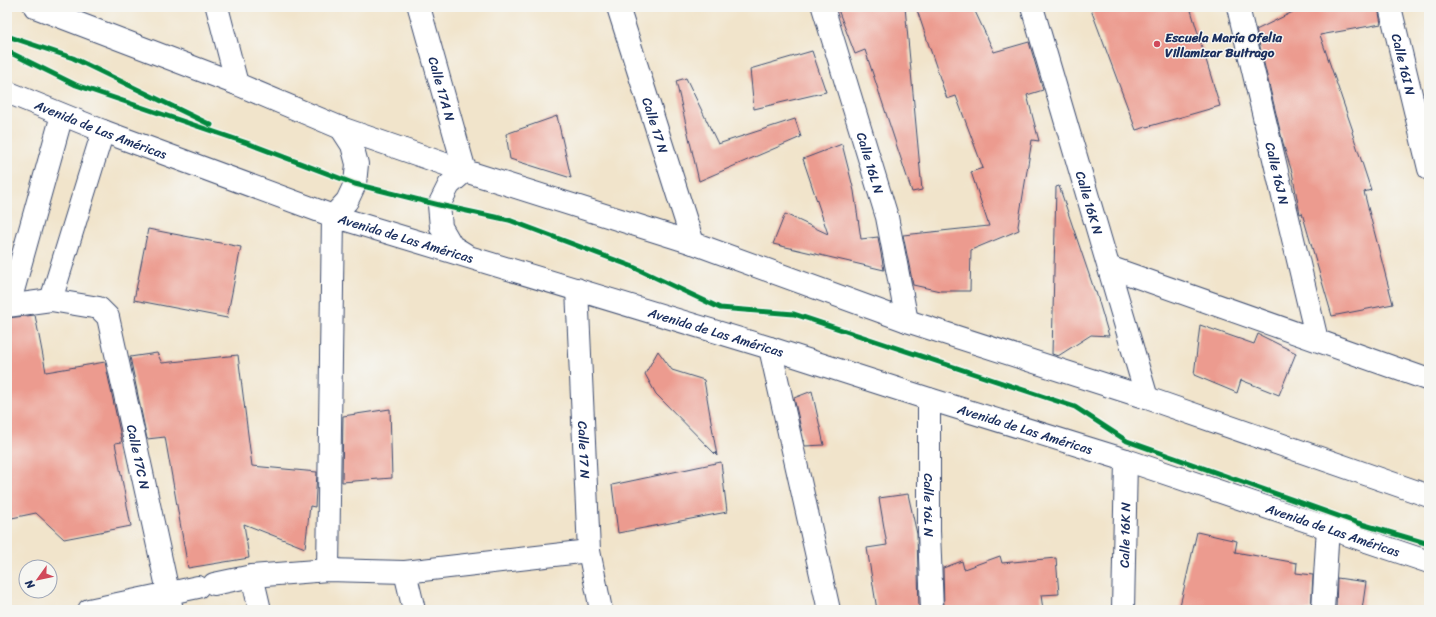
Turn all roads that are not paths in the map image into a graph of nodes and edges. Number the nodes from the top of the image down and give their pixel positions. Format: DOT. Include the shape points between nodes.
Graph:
graph roads {
  1 [pos="35,7"];
  2 [pos="217,7"];
  3 [pos="419,7"];
  4 [pos="618,7"];
  5 [pos="823,7"];
  6 [pos="1032,7"];
  7 [pos="1238,7"];
  8 [pos="1390,7"];
  9 [pos="237,84"];
  10 [pos="7,92"];
  11 [pos="62,115"];
  12 [pos="341,128"];
  13 [pos="103,131"];
  14 [pos="1429,169"];
  15 [pos="465,171"];
  16 [pos="333,216"];
  17 [pos="693,244"];
  18 [pos="470,258"];
  19 [pos="1108,266"];
  20 [pos="577,289"];
  21 [pos="51,300"];
  22 [pos="8,305"];
  23 [pos="907,321"];
  24 [pos="1317,340"];
  25 [pos="770,348"];
  26 [pos="1429,380"];
  27 [pos="1147,398"];
  28 [pos="929,399"];
  29 [pos="1126,460"];
  30 [pos="1429,496"];
  31 [pos="1328,527"];
  32 [pos="589,551"];
  33 [pos="1429,562"];
  34 [pos="328,570"];
  35 [pos="405,572"];
  36 [pos="252,576"];
  37 [pos="170,602"];
  38 [pos="90,610"];
  39 [pos="260,610"];
  40 [pos="414,610"];
  41 [pos="601,610"];
  42 [pos="829,610"];
  43 [pos="932,610"];
  44 [pos="1123,610"];
  45 [pos="1323,610"];
  1 -- 9 [label="street"];
  2 -- 9 [label="street"];
  3 -- 15 [label="street, Calle 17A N"];
  4 -- 17 [label="street, Calle 17 N"];
  5 -- 23 [label="street, Calle 16L N" via="887,217"];
  6 -- 19 [label="street, Calle 16K N"];
  7 -- 24 [label="street, Calle 16J N"];
  8 -- 14 [label="street, Calle 16I N"];
  9 -- 12 [label="street"];
  10 -- 11 [label="street, Avenida de Las Américas"];
  11 -- 13 [label="street, Avenida de Las Américas"];
  11 -- 22 [label="street"];
  12 -- 15 [label="street"];
  12 -- 16 [label="street" via="352,145 357,164 355,184 347,201"];
  13 -- 16 [label="street, Avenida de Las Américas"];
  13 -- 21 [label="street"];
  15 -- 17 [label="street"];
  15 -- 18 [label="street" via="449,185 439,205 441,227 452,246"];
  16 -- 18 [label="street, Avenida de Las Américas"];
  16 -- 34 [label="street"];
  17 -- 23 [label="street"];
  18 -- 20 [label="street, Avenida de Las Américas"];
  19 -- 24 [label="street"];
  19 -- 27 [label="street, Calle 16K N"];
  20 -- 25 [label="street, Avenida de Las Américas"];
  20 -- 32 [label="street, Calle 17 N"];
  21 -- 22 [label="street"];
  21 -- 37 [label="street, Calle 17C N" via="99,308 108,317"];
  23 -- 27 [label="street"];
  24 -- 26 [label="street"];
  25 -- 28 [label="street, Avenida de Las Américas"];
  25 -- 42 [label="street"];
  27 -- 30 [label="street"];
  28 -- 29 [label="street, Avenida de Las Américas"];
  28 -- 43 [label="street, Calle 16L N"];
  29 -- 31 [label="street, Avenida de Las Américas"];
  29 -- 44 [label="street, Calle 16K N"];
  31 -- 33 [label="street, Avenida de Las Américas"];
  31 -- 45 [label="street"];
  32 -- 35 [label="street"];
  32 -- 41 [label="street, Calle 17 N"];
  34 -- 35 [label="street"];
  34 -- 36 [label="street"];
  35 -- 40 [label="street"];
  36 -- 37 [label="street" via="206,586"];
  36 -- 39 [label="street"];
  37 -- 38 [label="street"];
}
